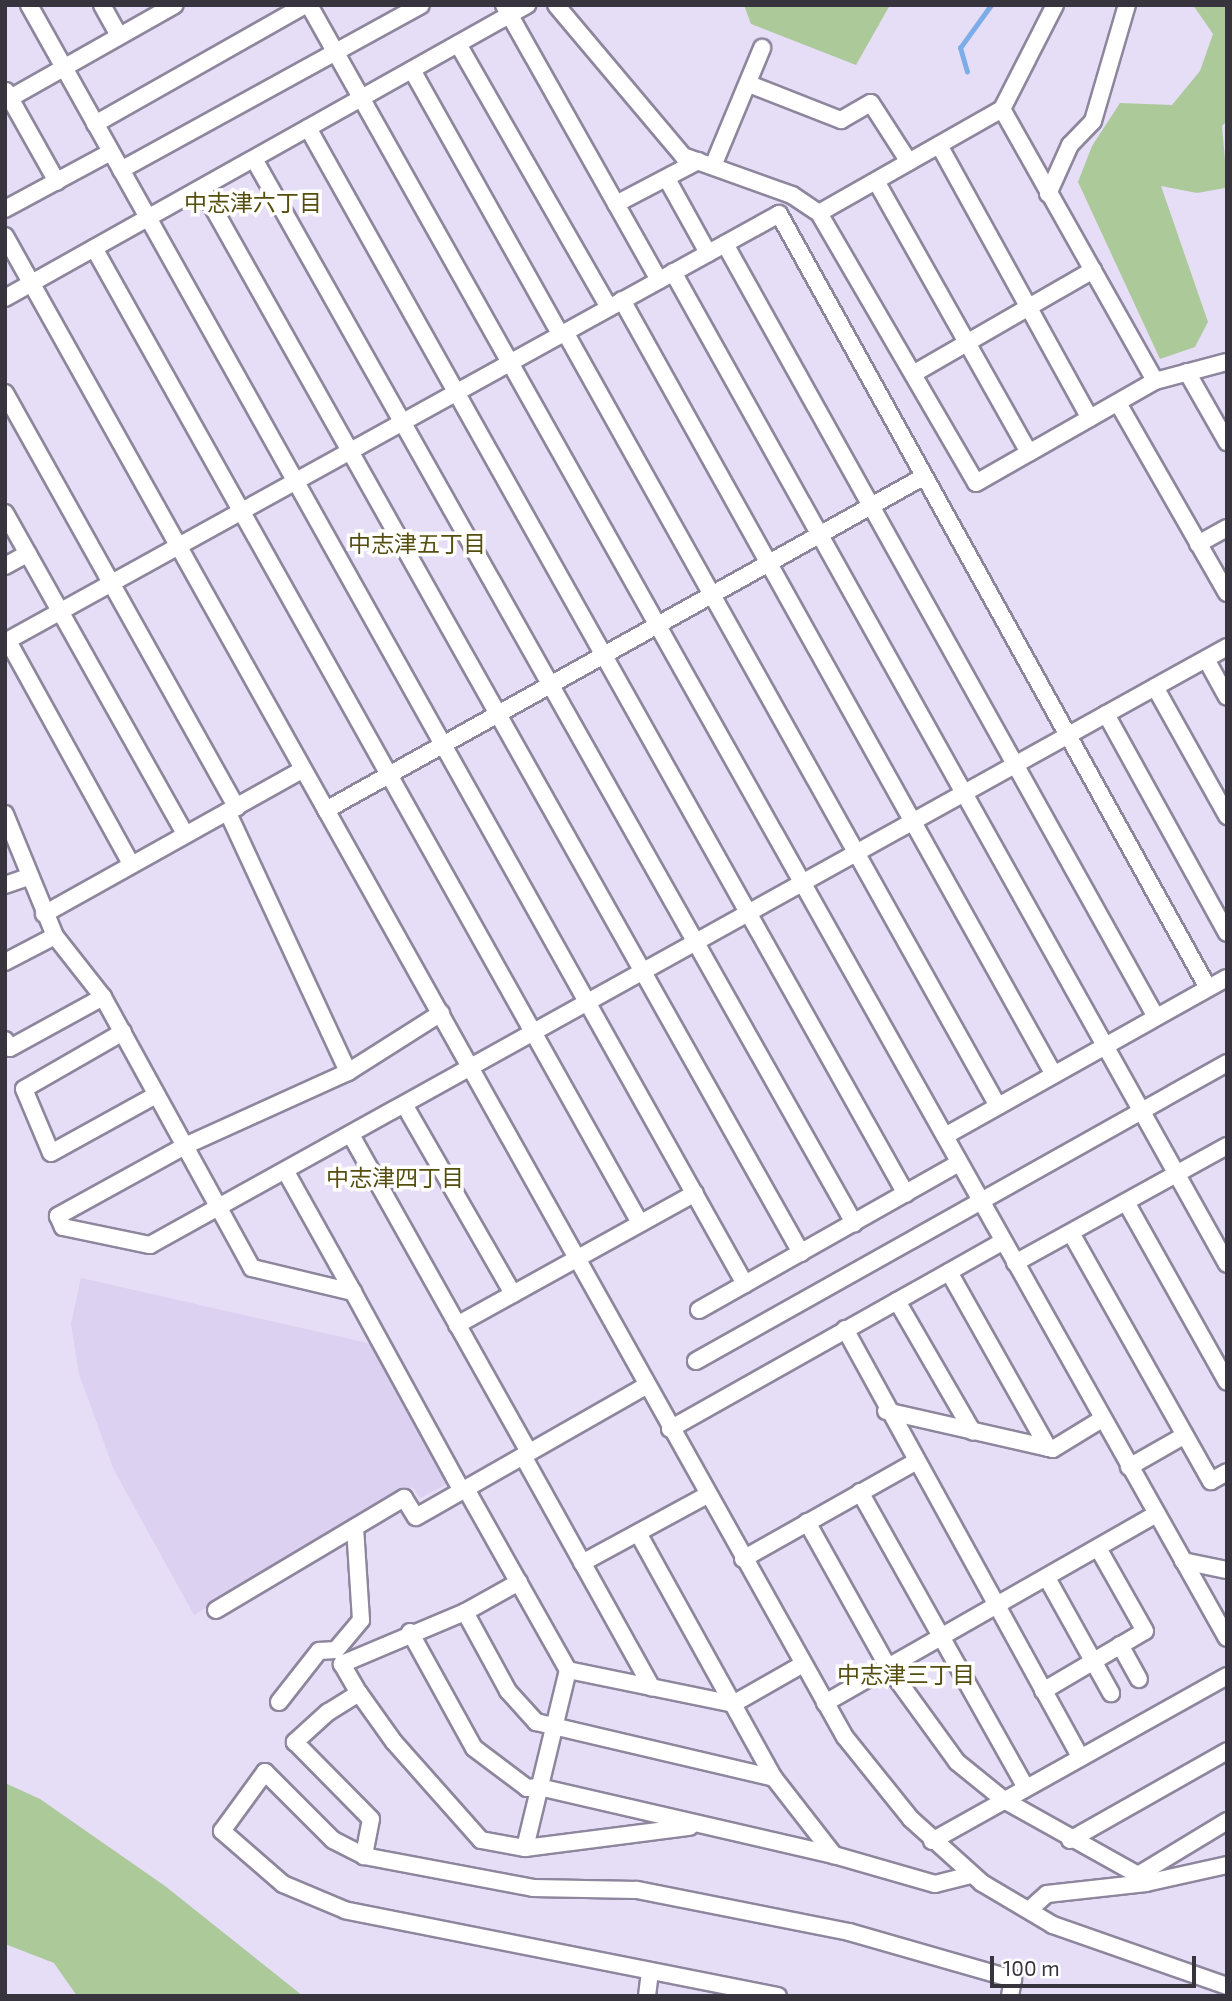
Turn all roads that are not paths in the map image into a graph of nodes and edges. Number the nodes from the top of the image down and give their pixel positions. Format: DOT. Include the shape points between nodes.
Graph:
graph roads {
  1 [pos="29,5"];
  2 [pos="102,5"];
  3 [pos="307,5"];
  4 [pos="421,5"];
  5 [pos="527,5"];
  6 [pos="556,5"];
  7 [pos="1055,5"];
  8 [pos="1127,5"];
  9 [pos="174,6"];
  10 [pos="507,10"];
  11 [pos="119,36"];
  12 [pos="458,44"];
  13 [pos="762,48"];
  14 [pos="336,52"];
  15 [pos="64,68"];
  16 [pos="412,70"];
  17 [pos="748,84"];
  18 [pos="7,96"];
  19 [pos="362,98"];
  20 [pos="1002,109"];
  21 [pos="95,124"];
  22 [pos="308,128"];
  23 [pos="939,145"];
  24 [pos="111,152"];
  25 [pos="254,159"];
  26 [pos="909,162"];
  27 [pos="706,164"];
  28 [pos="121,170"];
  29 [pos="667,179"];
  30 [pos="876,181"];
  31 [pos="57,182"];
  32 [pos="202,188"];
  33 [pos="1048,194"];
  34 [pos="616,204"];
  35 [pos="5,209"];
  36 [pos="819,213"];
  37 [pos="148,218"];
  38 [pos="5,236"];
  39 [pos="725,244"];
  40 [pos="94,248"];
  41 [pos="708,253"];
  42 [pos="1093,270"];
  43 [pos="666,276"];
  44 [pos="32,283"];
  45 [pos="5,298"];
  46 [pos="615,304"];
  47 [pos="1027,309"];
  48 [pos="563,333"];
  49 [pos="966,342"];
  50 [pos="512,362"];
  51 [pos="1227,362"];
  52 [pos="1187,372"];
  53 [pos="913,374"];
  54 [pos="1155,382"];
  55 [pos="5,393"];
  56 [pos="454,394"];
  57 [pos="1118,403"];
  58 [pos="1090,418"];
  59 [pos="400,424"];
  60 [pos="1227,442"];
  61 [pos="349,452"];
  62 [pos="1029,453"];
  63 [pos="923,477"];
  64 [pos="295,481"];
  65 [pos="871,506"];
  66 [pos="241,512"];
  67 [pos="5,513"];
  68 [pos="1227,528"];
  69 [pos="819,535"];
  70 [pos="1198,544"];
  71 [pos="177,547"];
  72 [pos="28,553"];
  73 [pos="768,564"];
  74 [pos="5,566"];
  75 [pos="112,583"];
  76 [pos="1227,593"];
  77 [pos="713,594"];
  78 [pos="61,612"];
  79 [pos="658,625"];
  80 [pos="7,641"];
  81 [pos="1227,647"];
  82 [pos="602,656"];
  83 [pos="1206,659"];
  84 [pos="549,686"];
  85 [pos="1155,687"];
  86 [pos="1227,697"];
  87 [pos="498,714"];
  88 [pos="1106,714"];
  89 [pos="1068,736"];
  90 [pos="443,744"];
  91 [pos="1017,764"];
  92 [pos="302,770"];
  93 [pos="389,774"];
  94 [pos="963,794"];
  95 [pos="232,810"];
  96 [pos="326,810"];
  97 [pos="5,815"];
  98 [pos="1227,816"];
  99 [pos="913,822"];
  100 [pos="185,834"];
  101 [pos="859,852"];
  102 [pos="131,864"];
  103 [pos="28,877"];
  104 [pos="803,883"];
  105 [pos="5,885"];
  106 [pos="750,913"];
  107 [pos="44,914"];
  108 [pos="1227,933"];
  109 [pos="55,936"];
  110 [pos="698,942"];
  111 [pos="5,962"];
  112 [pos="643,973"];
  113 [pos="1227,978"];
  114 [pos="1208,988"];
  115 [pos="103,997"];
  116 [pos="588,1003"];
  117 [pos="442,1013"];
  118 [pos="1156,1017"];
  119 [pos="123,1032"];
  120 [pos="535,1033"];
  121 [pos="5,1040"];
  122 [pos="1105,1046"];
  123 [pos="1227,1063"];
  124 [pos="470,1069"];
  125 [pos="348,1072"];
  126 [pos="1054,1074"];
  127 [pos="156,1095"];
  128 [pos="405,1106"];
  129 [pos="998,1106"];
  130 [pos="1142,1112"];
  131 [pos="351,1135"];
  132 [pos="944,1136"];
  133 [pos="1227,1146"];
  134 [pos="183,1147"];
  135 [pos="959,1163"];
  136 [pos="286,1172"];
  137 [pos="1176,1174"];
  138 [pos="695,1193"];
  139 [pos="906,1194"];
  140 [pos="980,1199"];
  141 [pos="1126,1202"];
  142 [pos="219,1210"];
  143 [pos="640,1223"];
  144 [pos="853,1223"];
  145 [pos="1071,1233"];
  146 [pos="1003,1241"];
  147 [pos="801,1253"];
  148 [pos="577,1258"];
  149 [pos="1016,1263"];
  150 [pos="1227,1264"];
  151 [pos="949,1272"];
  152 [pos="745,1284"];
  153 [pos="353,1292"];
  154 [pos="513,1294"];
  155 [pos="897,1301"];
  156 [pos="699,1310"];
  157 [pos="457,1325"];
  158 [pos="845,1329"];
  159 [pos="696,1361"];
  160 [pos="1227,1382"];
  161 [pos="646,1386"];
  162 [pos="886,1411"];
  163 [pos="1102,1419"];
  164 [pos="670,1429"];
  165 [pos="973,1432"];
  166 [pos="1185,1435"];
  167 [pos="1048,1448"];
  168 [pos="526,1454"];
  169 [pos="915,1462"];
  170 [pos="1129,1467"];
  171 [pos="1227,1472"];
  172 [pos="464,1490"];
  173 [pos="860,1492"];
  174 [pos="707,1495"];
  175 [pos="1157,1514"];
  176 [pos="807,1522"];
  177 [pos="355,1527"];
  178 [pos="638,1532"];
  179 [pos="1098,1548"];
  180 [pos="743,1559"];
  181 [pos="1183,1561"];
  182 [pos="582,1563"];
  183 [pos="1227,1570"];
  184 [pos="1047,1578"];
  185 [pos="519,1582"];
  186 [pos="996,1607"];
  187 [pos="216,1610"];
  188 [pos="465,1612"];
  189 [pos="410,1633"];
  190 [pos="942,1638"];
  191 [pos="1227,1638"];
  192 [pos="1120,1645"];
  193 [pos="339,1657"];
  194 [pos="1093,1661"];
  195 [pos="803,1664"];
  196 [pos="888,1667"];
  197 [pos="568,1670"];
  198 [pos="1227,1676"];
  199 [pos="1139,1679"];
  200 [pos="652,1688"];
  201 [pos="1043,1691"];
  202 [pos="359,1693"];
  203 [pos="1111,1693"];
  204 [pos="279,1702"];
  205 [pos="824,1703"];
  206 [pos="733,1704"];
  207 [pos="553,1729"];
  208 [pos="1227,1751"];
  209 [pos="1080,1757"];
  210 [pos="774,1778"];
  211 [pos="539,1787"];
  212 [pos="1026,1788"];
  213 [pos="1004,1800"];
  214 [pos="1227,1821"];
  215 [pos="701,1825"];
  216 [pos="1070,1840"];
  217 [pos="932,1841"];
  218 [pos="525,1848"];
  219 [pos="834,1855"];
  220 [pos="364,1856"];
  221 [pos="1227,1865"];
  222 [pos="972,1875"];
  223 [pos="1142,1879"];
  224 [pos="1029,1910"];
  225 [pos="650,1971"];
  226 [pos="1227,1986"];
  227 [pos="647,1996"];
  228 [pos="778,1996"];
  229 [pos="1010,1996"];
  1 -- 15 [label="street"];
  2 -- 11 [label="street"];
  3 -- 14 [label="street"];
  3 -- 21 [label="street"];
  4 -- 14 [label="street"];
  5 -- 10 [label="street"];
  6 -- 27 [label="street" via="683,156"];
  7 -- 20 [label="street"];
  8 -- 33 [label="street" via="1093,121 1070,145"];
  9 -- 11 [label="street"];
  10 -- 12 [label="street"];
  10 -- 34 [label="street"];
  11 -- 15 [label="street"];
  12 -- 16 [label="street"];
  12 -- 46 [label="street"];
  13 -- 17 [label="street"];
  14 -- 19 [label="street"];
  14 -- 28 [label="street"];
  15 -- 18 [label="street"];
  15 -- 21 [label="street"];
  16 -- 19 [label="street"];
  16 -- 48 [label="street"];
  17 -- 26 [label="street" via="842,120 871,103"];
  17 -- 27 [label="street"];
  18 -- 31 [label="street"];
  19 -- 22 [label="street"];
  19 -- 50 [label="street"];
  20 -- 23 [label="street"];
  20 -- 33 [label="street"];
  21 -- 24 [label="street"];
  22 -- 25 [label="street"];
  22 -- 56 [label="street"];
  23 -- 26 [label="street"];
  23 -- 47 [label="street"];
  24 -- 28 [label="street"];
  24 -- 31 [label="street"];
  25 -- 32 [label="street"];
  25 -- 59 [label="street"];
  26 -- 30 [label="street"];
  27 -- 29 [label="street"];
  27 -- 36 [label="street" via="792,195"];
  28 -- 37 [label="street"];
  29 -- 34 [label="street"];
  29 -- 41 [label="street"];
  30 -- 36 [label="street"];
  30 -- 49 [label="street"];
  31 -- 35 [label="street"];
  32 -- 37 [label="street"];
  32 -- 61 [label="street"];
  33 -- 42 [label="street"];
  34 -- 43 [label="street"];
  36 -- 53 [label="street"];
  37 -- 40 [label="street"];
  37 -- 64 [label="street"];
  38 -- 44 [label="street"];
  39 -- 41 [label="street"];
  39 -- 63 [label="street" via="779,214"];
  39 -- 65 [label="street"];
  40 -- 44 [label="street"];
  40 -- 66 [label="street"];
  41 -- 43 [label="street"];
  42 -- 47 [label="street"];
  42 -- 54 [label="street"];
  43 -- 46 [label="street"];
  43 -- 69 [label="street"];
  44 -- 45 [label="street"];
  44 -- 71 [label="street"];
  46 -- 48 [label="street"];
  46 -- 73 [label="street"];
  47 -- 49 [label="street"];
  47 -- 58 [label="street"];
  48 -- 50 [label="street"];
  48 -- 77 [label="street"];
  49 -- 53 [label="street"];
  49 -- 62 [label="street"];
  50 -- 56 [label="street"];
  50 -- 79 [label="street"];
  51 -- 52 [label="street"];
  52 -- 54 [label="street"];
  52 -- 60 [label="street"];
  53 -- 62 [label="street" via="976,483"];
  54 -- 57 [label="street"];
  55 -- 75 [label="street"];
  56 -- 59 [label="street"];
  56 -- 82 [label="street"];
  57 -- 58 [label="street"];
  57 -- 70 [label="street"];
  58 -- 62 [label="street"];
  59 -- 61 [label="street"];
  59 -- 84 [label="street"];
  61 -- 64 [label="street"];
  61 -- 87 [label="street"];
  63 -- 65 [label="street"];
  63 -- 89 [label="street"];
  64 -- 66 [label="street"];
  64 -- 90 [label="street"];
  65 -- 69 [label="street"];
  65 -- 91 [label="street"];
  66 -- 71 [label="street"];
  66 -- 93 [label="street"];
  67 -- 72 [label="street"];
  68 -- 70 [label="street"];
  69 -- 73 [label="street"];
  69 -- 94 [label="street"];
  70 -- 76 [label="street"];
  71 -- 75 [label="street"];
  71 -- 92 [label="street"];
  72 -- 74 [label="street"];
  72 -- 78 [label="street"];
  73 -- 77 [label="street"];
  73 -- 99 [label="street"];
  75 -- 78 [label="street"];
  75 -- 95 [label="street"];
  77 -- 79 [label="street"];
  77 -- 101 [label="street"];
  78 -- 80 [label="street"];
  78 -- 100 [label="street"];
  79 -- 82 [label="street"];
  79 -- 104 [label="street"];
  80 -- 102 [label="street"];
  81 -- 83 [label="street"];
  82 -- 84 [label="street"];
  82 -- 106 [label="street"];
  83 -- 85 [label="street"];
  83 -- 86 [label="street"];
  84 -- 87 [label="street"];
  84 -- 110 [label="street" via="558,692"];
  85 -- 88 [label="street"];
  85 -- 98 [label="street"];
  87 -- 90 [label="street"];
  87 -- 112 [label="street"];
  88 -- 89 [label="street"];
  88 -- 108 [label="street"];
  89 -- 91 [label="street"];
  89 -- 114 [label="street"];
  90 -- 93 [label="street"];
  90 -- 116 [label="street"];
  91 -- 94 [label="street"];
  91 -- 118 [label="street"];
  92 -- 95 [label="street"];
  92 -- 96 [label="street"];
  93 -- 96 [label="street"];
  93 -- 120 [label="street"];
  94 -- 99 [label="street"];
  94 -- 122 [label="street"];
  95 -- 100 [label="street"];
  95 -- 125 [label="street"];
  96 -- 117 [label="street"];
  97 -- 103 [label="street"];
  99 -- 101 [label="street"];
  99 -- 126 [label="street"];
  100 -- 102 [label="street"];
  101 -- 104 [label="street"];
  101 -- 129 [label="street"];
  102 -- 107 [label="street"];
  103 -- 105 [label="street"];
  103 -- 107 [label="street"];
  104 -- 106 [label="street"];
  104 -- 132 [label="street"];
  106 -- 110 [label="street"];
  106 -- 139 [label="street"];
  107 -- 109 [label="street"];
  109 -- 111 [label="street"];
  109 -- 115 [label="street"];
  110 -- 112 [label="street"];
  110 -- 144 [label="street"];
  112 -- 116 [label="street"];
  112 -- 147 [label="street"];
  113 -- 114 [label="street"];
  114 -- 118 [label="street"];
  115 -- 119 [label="street"];
  115 -- 121 [label="street" via="10,1048"];
  116 -- 120 [label="street"];
  116 -- 138 [label="street"];
  117 -- 124 [label="street"];
  117 -- 125 [label="street"];
  118 -- 122 [label="street"];
  119 -- 127 [label="street"];
  119 -- 127 [label="street" via="24,1089 51,1153"];
  120 -- 124 [label="street"];
  120 -- 143 [label="street"];
  122 -- 126 [label="street"];
  122 -- 130 [label="street"];
  123 -- 130 [label="street"];
  124 -- 128 [label="street"];
  124 -- 148 [label="street"];
  125 -- 134 [label="street"];
  126 -- 129 [label="street"];
  127 -- 134 [label="street"];
  128 -- 131 [label="street"];
  128 -- 154 [label="street"];
  129 -- 132 [label="street"];
  130 -- 137 [label="street"];
  130 -- 140 [label="street"];
  131 -- 136 [label="street"];
  131 -- 157 [label="street"];
  132 -- 135 [label="street"];
  133 -- 137 [label="street"];
  134 -- 142 [label="street"];
  134 -- 142 [label="street" via="58,1216 63,1227 150,1245"];
  135 -- 139 [label="street"];
  135 -- 140 [label="street"];
  136 -- 142 [label="street"];
  136 -- 153 [label="street"];
  137 -- 141 [label="street"];
  137 -- 150 [label="street"];
  138 -- 143 [label="street"];
  138 -- 152 [label="street"];
  139 -- 144 [label="street"];
  140 -- 146 [label="street"];
  140 -- 159 [label="street"];
  141 -- 145 [label="street"];
  141 -- 160 [label="street"];
  142 -- 153 [label="street" via="252,1268"];
  143 -- 148 [label="street"];
  144 -- 147 [label="street"];
  145 -- 149 [label="street"];
  145 -- 166 [label="street"];
  146 -- 149 [label="street"];
  146 -- 151 [label="street"];
  147 -- 152 [label="street"];
  148 -- 154 [label="street"];
  148 -- 161 [label="street"];
  149 -- 163 [label="street"];
  151 -- 155 [label="street"];
  151 -- 167 [label="street"];
  152 -- 156 [label="street"];
  153 -- 172 [label="street"];
  154 -- 157 [label="street"];
  155 -- 158 [label="street"];
  155 -- 165 [label="street"];
  157 -- 168 [label="street"];
  158 -- 162 [label="street"];
  158 -- 164 [label="street"];
  161 -- 164 [label="street"];
  161 -- 168 [label="street"];
  162 -- 165 [label="street"];
  162 -- 169 [label="street"];
  163 -- 167 [label="street"];
  163 -- 170 [label="street"];
  164 -- 174 [label="street"];
  165 -- 167 [label="street"];
  166 -- 170 [label="street"];
  166 -- 171 [label="street" via="1211,1481"];
  168 -- 172 [label="street"];
  168 -- 182 [label="street"];
  169 -- 173 [label="street"];
  169 -- 186 [label="street"];
  170 -- 175 [label="street"];
  172 -- 177 [label="street" via="416,1517 404,1498"];
  172 -- 185 [label="street"];
  173 -- 176 [label="street"];
  173 -- 190 [label="street"];
  174 -- 178 [label="street"];
  174 -- 180 [label="street"];
  175 -- 179 [label="street"];
  175 -- 181 [label="street"];
  176 -- 180 [label="street"];
  176 -- 196 [label="street"];
  177 -- 187 [label="street"];
  177 -- 193 [label="street" via="360,1620"];
  178 -- 182 [label="street"];
  178 -- 206 [label="street"];
  179 -- 184 [label="street"];
  179 -- 192 [label="street" via="1145,1631"];
  180 -- 195 [label="street"];
  181 -- 183 [label="street"];
  181 -- 191 [label="street"];
  182 -- 200 [label="street"];
  184 -- 186 [label="street"];
  184 -- 194 [label="street"];
  185 -- 188 [label="street"];
  185 -- 197 [label="street"];
  186 -- 190 [label="street"];
  186 -- 201 [label="street"];
  188 -- 189 [label="street"];
  188 -- 207 [label="street" via="508,1691 536,1722"];
  189 -- 193 [label="street"];
  189 -- 211 [label="street" via="474,1748 514,1782"];
  190 -- 196 [label="street"];
  190 -- 212 [label="street"];
  192 -- 194 [label="street"];
  192 -- 199 [label="street"];
  193 -- 202 [label="street"];
  193 -- 204 [label="street" via="319,1651"];
  194 -- 201 [label="street"];
  194 -- 203 [label="street"];
  195 -- 205 [label="street"];
  195 -- 206 [label="street"];
  196 -- 205 [label="street"];
  196 -- 213 [label="street" via="937,1741"];
  197 -- 200 [label="street"];
  197 -- 207 [label="street"];
  198 -- 209 [label="street"];
  200 -- 206 [label="street"];
  201 -- 209 [label="street"];
  202 -- 218 [label="street" via="394,1742 481,1840"];
  202 -- 220 [label="street" via="328,1712 295,1742 371,1819"];
  205 -- 217 [label="street" via="879,1783"];
  206 -- 210 [label="street"];
  207 -- 210 [label="street"];
  207 -- 211 [label="street"];
  208 -- 216 [label="street"];
  209 -- 212 [label="street"];
  210 -- 219 [label="street"];
  211 -- 215 [label="street"];
  211 -- 218 [label="street"];
  212 -- 213 [label="street"];
  213 -- 216 [label="street"];
  213 -- 217 [label="street"];
  214 -- 223 [label="street"];
  215 -- 218 [label="street"];
  215 -- 219 [label="street"];
  216 -- 223 [label="street"];
  217 -- 222 [label="street"];
  219 -- 222 [label="street" via="935,1884"];
  220 -- 225 [label="street" via="333,1840 265,1772 222,1831 283,1884 345,1910"];
  220 -- 229 [label="street" via="533,1888 637,1889 849,1932 1013,1979"];
  221 -- 223 [label="street"];
  222 -- 224 [label="street"];
  223 -- 224 [label="street" via="1047,1895"];
  224 -- 226 [label="street" via="1054,1925"];
  225 -- 227 [label="street"];
  225 -- 228 [label="street"];
}
